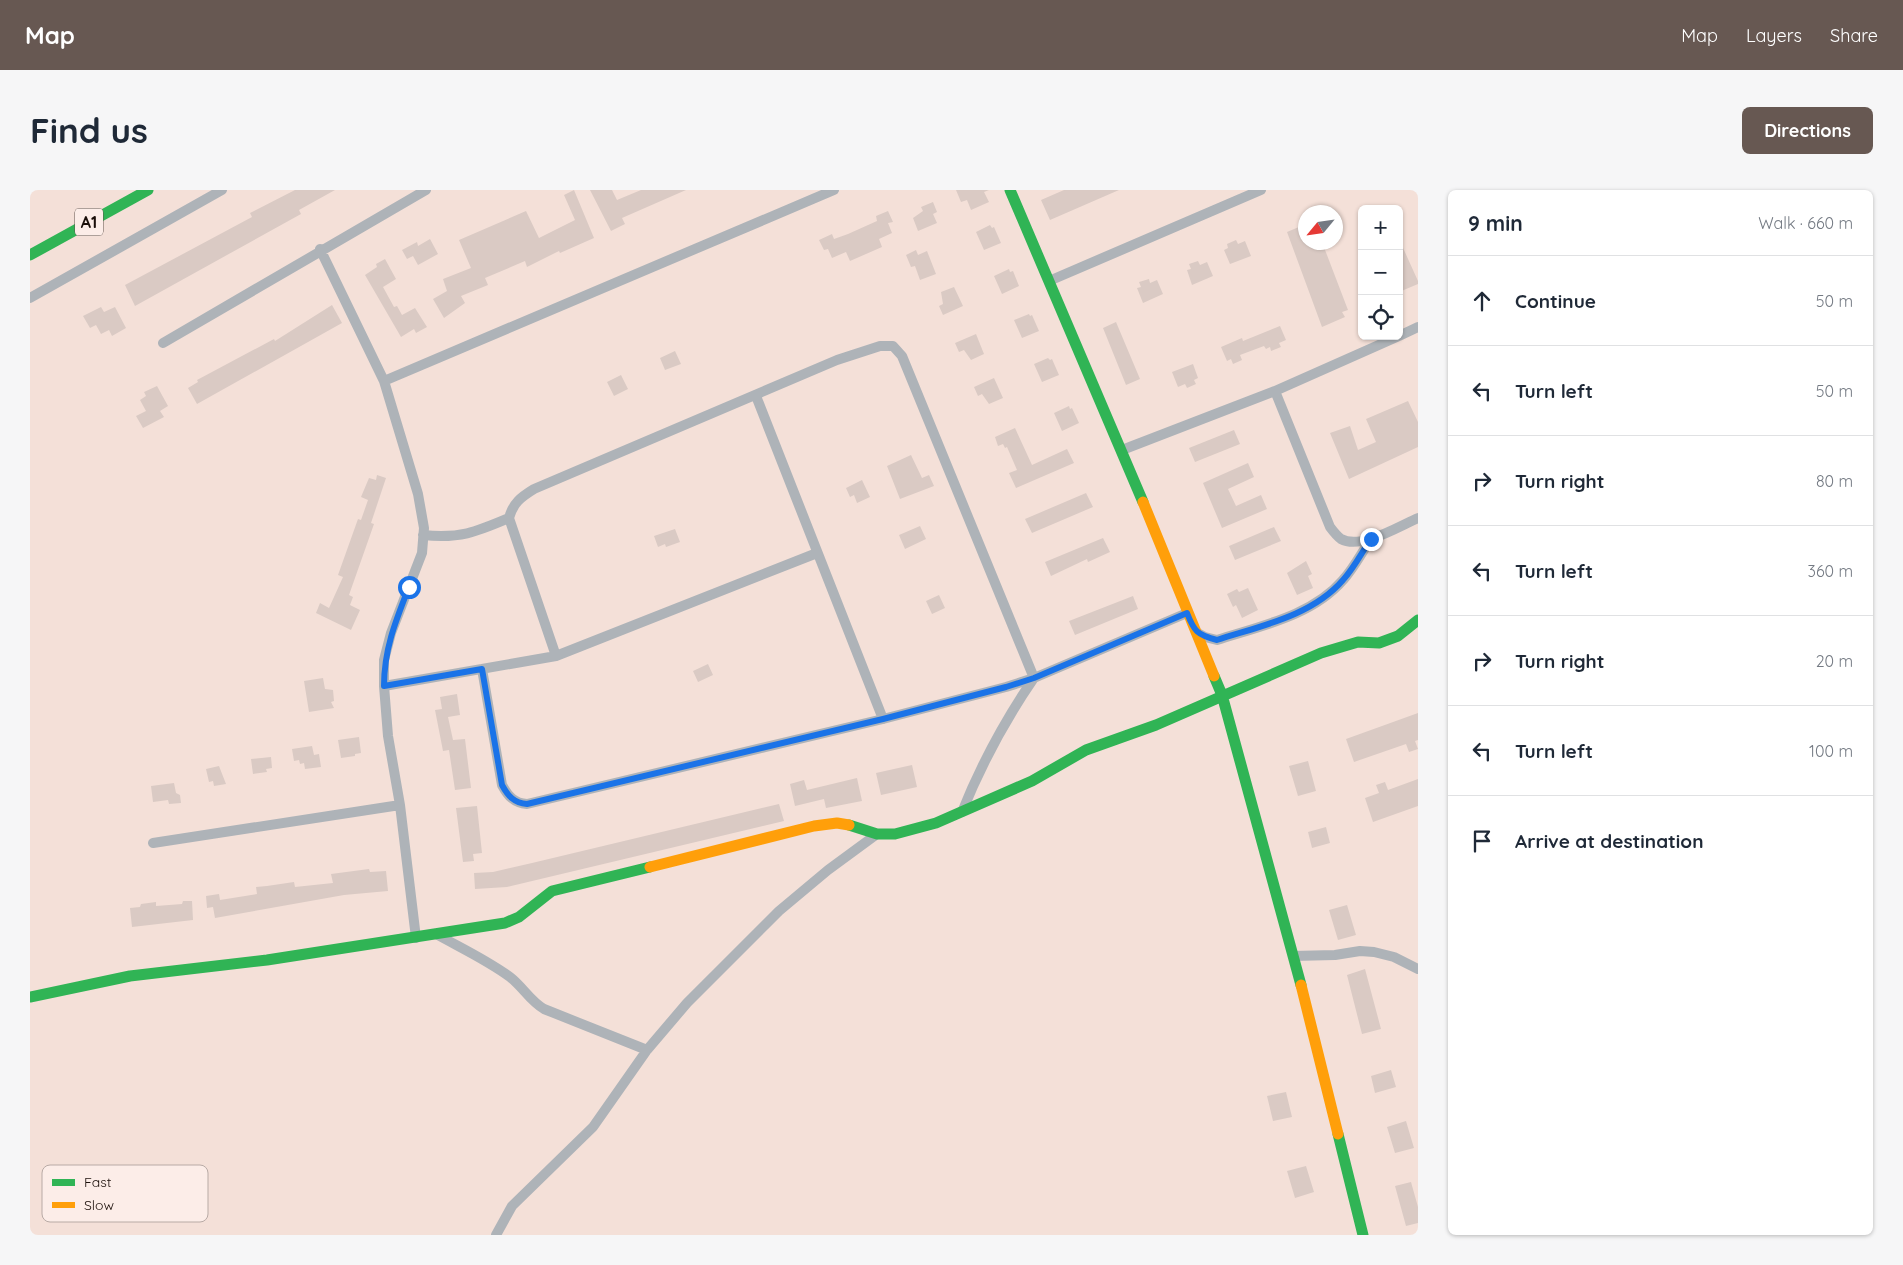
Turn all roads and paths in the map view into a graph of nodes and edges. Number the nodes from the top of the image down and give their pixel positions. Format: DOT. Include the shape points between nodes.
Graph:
graph roads {
  1 [pos="148,190"];
  2 [pos="222,190"];
  3 [pos="426,190"];
  4 [pos="834,190"];
  5 [pos="1010,190"];
  6 [pos="1261,190"];
  7 [pos="320,249"];
  8 [pos="30,255"];
  9 [pos="1049,281"];
  10 [pos="30,298"];
  11 [pos="1418,327"];
  12 [pos="1403,334"];
  13 [pos="1390,340"];
  14 [pos="163,343"];
  15 [pos="384,382"];
  16 [pos="1275,391"];
  17 [pos="756,396"];
  18 [pos="1122,450"];
  19 [pos="509,518"];
  20 [pos="1418,518"];
  21 [pos="423,535"];
  22 [pos="1371,539"];
  23 [pos="817,553"];
  24 [pos="1187,613"];
  25 [pos="1418,620"];
  26 [pos="1194,630"];
  27 [pos="556,656"];
  28 [pos="482,669"];
  29 [pos="1034,678"];
  30 [pos="384,686"];
  31 [pos="1222,695"];
  32 [pos="883,719"];
  33 [pos="400,805"];
  34 [pos="962,812"];
  35 [pos="877,834"];
  36 [pos="153,843"];
  37 [pos="435,934"];
  38 [pos="416,938"];
  39 [pos="1293,956"];
  40 [pos="1418,969"];
  41 [pos="30,997"];
  42 [pos="647,1050"];
  43 [pos="496,1235"];
  44 [pos="1363,1235"];
  1 -- 8 [label="main road, A1"];
  2 -- 10 [label="street"];
  3 -- 7 [label="street"];
  4 -- 15 [label="street"];
  5 -- 9 [label="main road"];
  6 -- 9 [label="street"];
  7 -- 14 [label="street"];
  7 -- 15 [label="street"];
  9 -- 18 [label="main road"];
  11 -- 12 [label="street"];
  13 -- 16 [label="street"];
  15 -- 21 [label="street" via="418,494"];
  16 -- 18 [label="street"];
  16 -- 22 [label="street" via="1330,527 1341,538 1355,542"];
  17 -- 19 [label="street" via="534,489 512,508"];
  17 -- 23 [label="street"];
  17 -- 29 [label="street" via="859,352 893,346 902,356"];
  18 -- 24 [label="main road"];
  19 -- 21 [label="street" via="468,534 447,538"];
  19 -- 27 [label="street"];
  20 -- 22 [label="street"];
  21 -- 30 [label="street" via="422,553 384,660"];
  22 -- 26 [label="street" via="1344,580 1327,595 1287,618 1217,640"];
  23 -- 27 [label="street"];
  23 -- 32 [label="street"];
  24 -- 26 [label="main road"];
  24 -- 29 [label="street"];
  25 -- 31 [label="main road" via="1398,636 1379,643 1358,642 1321,653"];
  26 -- 31 [label="main road"];
  27 -- 28 [label="street"];
  28 -- 30 [label="street"];
  28 -- 32 [label="street" via="502,785 507,795 527,804"];
  29 -- 32 [label="street"];
  29 -- 34 [label="street" via="1009,714"];
  30 -- 33 [label="street" via="388,736"];
  31 -- 34 [label="main road" via="1156,725 1086,750 1032,781"];
  31 -- 39 [label="main road"];
  33 -- 36 [label="street"];
  33 -- 38 [label="street"];
  34 -- 35 [label="main road" via="895,834"];
  35 -- 37 [label="main road" via="837,823 814,826 552,891 505,924"];
  35 -- 42 [label="street" via="780,911 687,1003"];
  37 -- 38 [label="main road"];
  37 -- 42 [label="street" via="504,972 536,1004"];
  38 -- 41 [label="main road" via="130,976"];
  39 -- 40 [label="street" via="1335,955 1360,950 1394,957"];
  39 -- 44 [label="main road"];
  42 -- 43 [label="street" via="592,1127 512,1206"];
}
